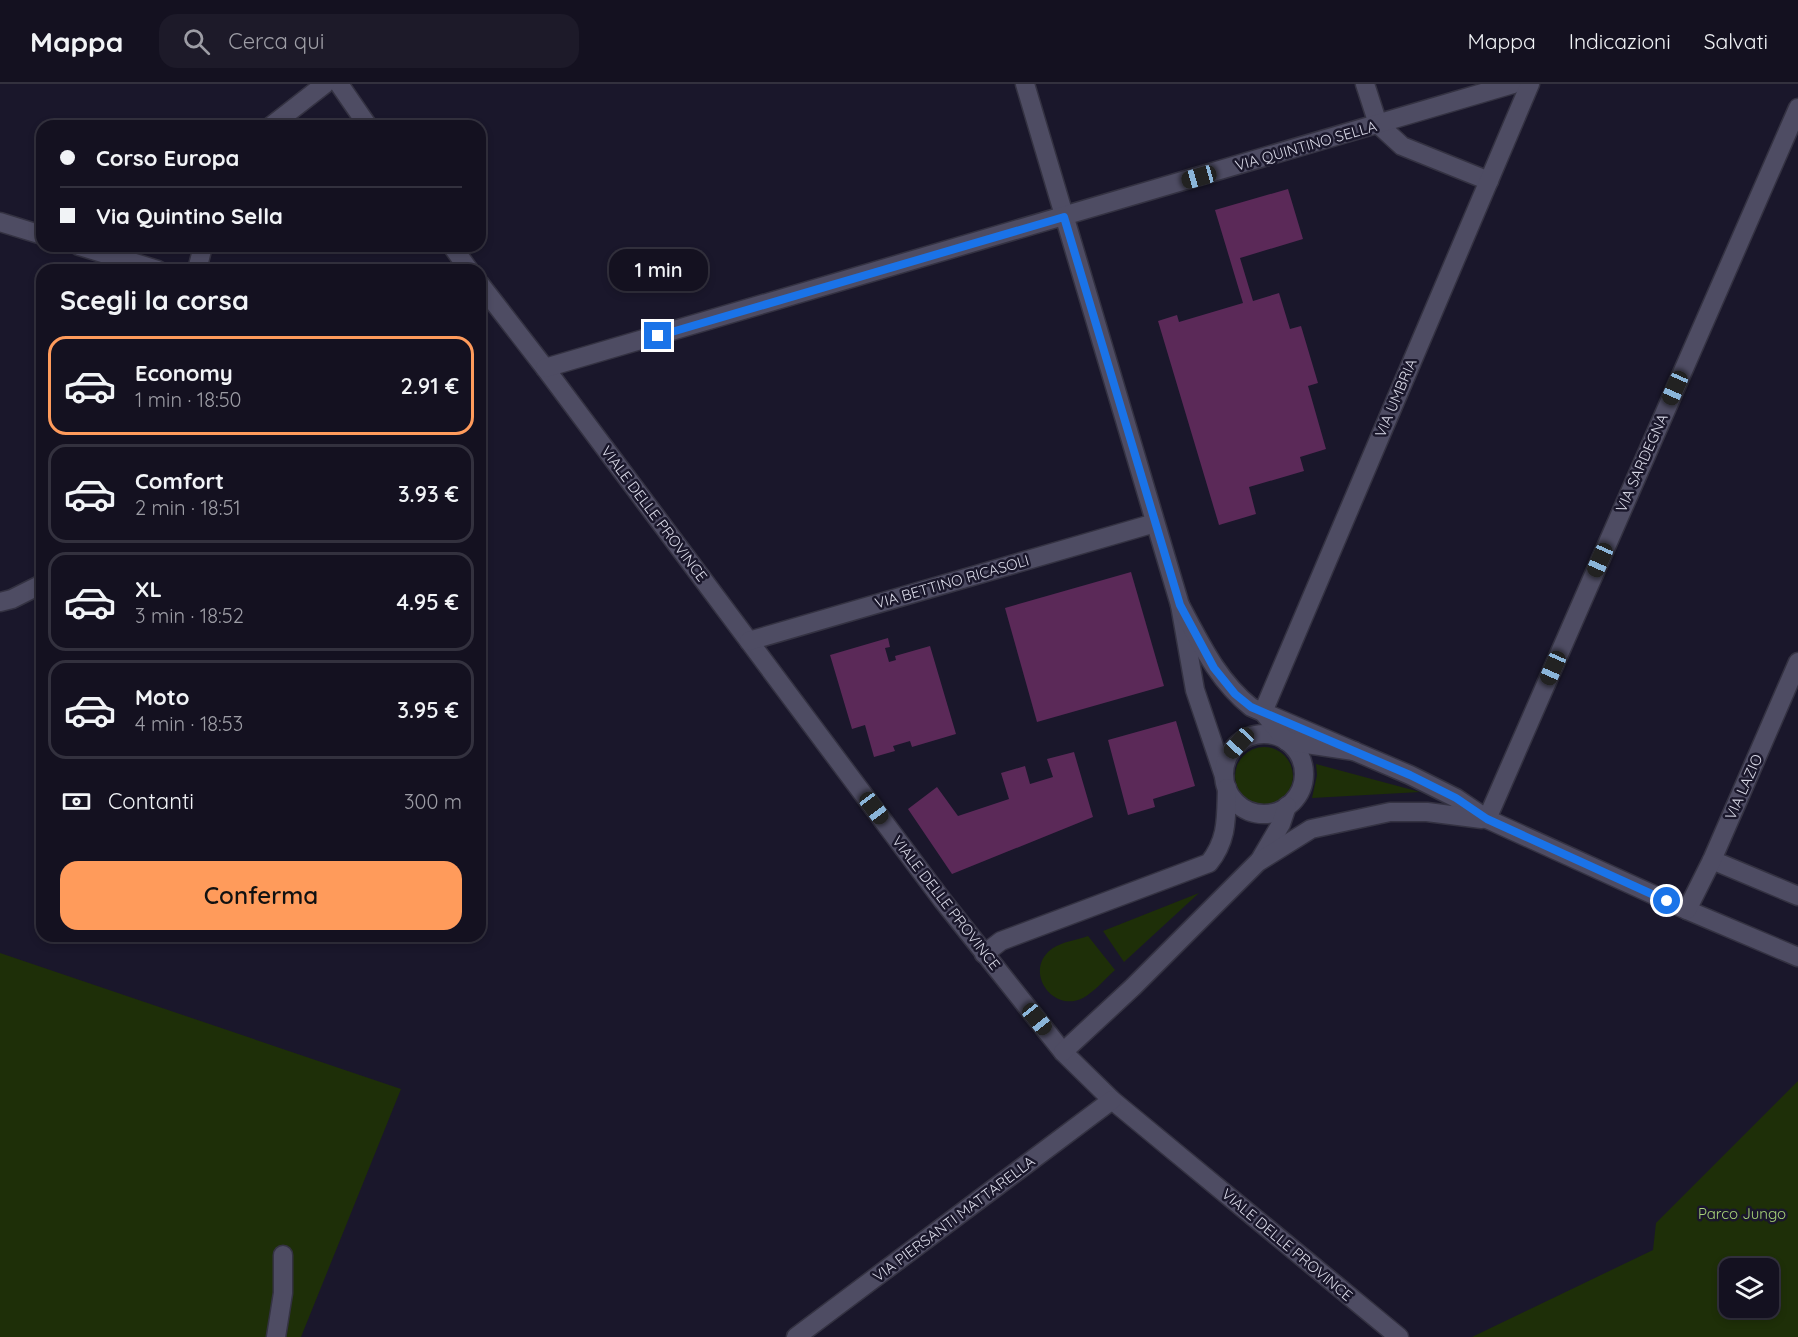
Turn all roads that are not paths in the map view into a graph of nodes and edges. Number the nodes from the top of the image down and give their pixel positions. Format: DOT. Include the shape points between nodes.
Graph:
graph roads {
  1 [pos="325,84"];
  2 [pos="339,84"];
  3 [pos="1025,84"];
  4 [pos="1365,84"];
  5 [pos="1513,84"];
  6 [pos="1530,84"];
  7 [pos="1798,108"];
  8 [pos="279,120"];
  9 [pos="364,120"];
  10 [pos="1378,124"];
  11 [pos="1489,181"];
  12 [pos="1064,217"];
  13 [pos="0,222"];
  14 [pos="36,233"];
  15 [pos="99,252"];
  16 [pos="138,264"];
  17 [pos="486,292"];
  18 [pos="545,369"];
  19 [pos="1155,523"];
  20 [pos="36,587"];
  21 [pos="0,602"];
  22 [pos="1180,605"];
  23 [pos="749,641"];
  24 [pos="1798,662"];
  25 [pos="1263,712"];
  26 [pos="1286,741"];
  27 [pos="1354,751"];
  28 [pos="1225,782"];
  29 [pos="1287,806"];
  30 [pos="1487,819"];
  31 [pos="1712,860"];
  32 [pos="1258,862"];
  33 [pos="1798,896"];
  34 [pos="1687,910"];
  35 [pos="984,954"];
  36 [pos="1798,957"];
  37 [pos="1064,1052"];
  38 [pos="1112,1100"];
  39 [pos="283,1256"];
  40 [pos="276,1337"];
  41 [pos="796,1337"];
  42 [pos="1399,1337"];
  1 -- 8 [label="street"];
  2 -- 9 [label="street"];
  3 -- 12 [label="street"];
  4 -- 10 [label="street"];
  5 -- 10 [label="street, VIA QUINTINO SELLA"];
  6 -- 11 [label="street, VIA UMBRIA"];
  7 -- 30 [label="street, VIA SARDEGNA"];
  10 -- 11 [label="street" via="1402,146"];
  10 -- 12 [label="street, VIA QUINTINO SELLA"];
  11 -- 25 [label="street, VIA UMBRIA"];
  12 -- 18 [label="street, VIA QUINTINO SELLA"];
  12 -- 19 [label="street"];
  13 -- 14 [label="street"];
  15 -- 16 [label="street"];
  17 -- 18 [label="street, VIALE DELLE PROVINCE"];
  18 -- 23 [label="street, VIALE DELLE PROVINCE"];
  19 -- 22 [label="street"];
  19 -- 23 [label="street, VIA BETTINO RICASOLI"];
  20 -- 21 [label="street"];
  22 -- 25 [label="street" via="1214,668 1235,694"];
  22 -- 28 [label="street" via="1195,690"];
  23 -- 35 [label="street, VIALE DELLE PROVINCE"];
  24 -- 31 [label="street, VIA LAZIO"];
  25 -- 26 [label="street"];
  25 -- 27 [label="street"];
  26 -- 27 [label="street"];
  26 -- 28 [label="street" via="1262,734 1239,743 1225,763"];
  26 -- 29 [label="street" via="1301,757 1304,778 1301,789"];
  27 -- 30 [label="street" via="1433,786"];
  28 -- 29 [label="street" via="1233,799 1253,812 1265,814"];
  28 -- 35 [label="street" via="1226,827 1218,852 1209,863 1001,941"];
  29 -- 32 [label="street"];
  30 -- 32 [label="street" via="1426,813 1357,818 1311,829"];
  30 -- 34 [label="street"];
  31 -- 33 [label="street"];
  31 -- 34 [label="street, VIA LAZIO"];
  32 -- 37 [label="street"];
  34 -- 36 [label="street"];
  35 -- 37 [label="street, VIALE DELLE PROVINCE"];
  37 -- 38 [label="street, VIALE DELLE PROVINCE"];
  38 -- 41 [label="street, VIA PIERSANTI MATTARELLA"];
  38 -- 42 [label="street, VIALE DELLE PROVINCE"];
  39 -- 40 [label="street" via="284,1293"];
}
